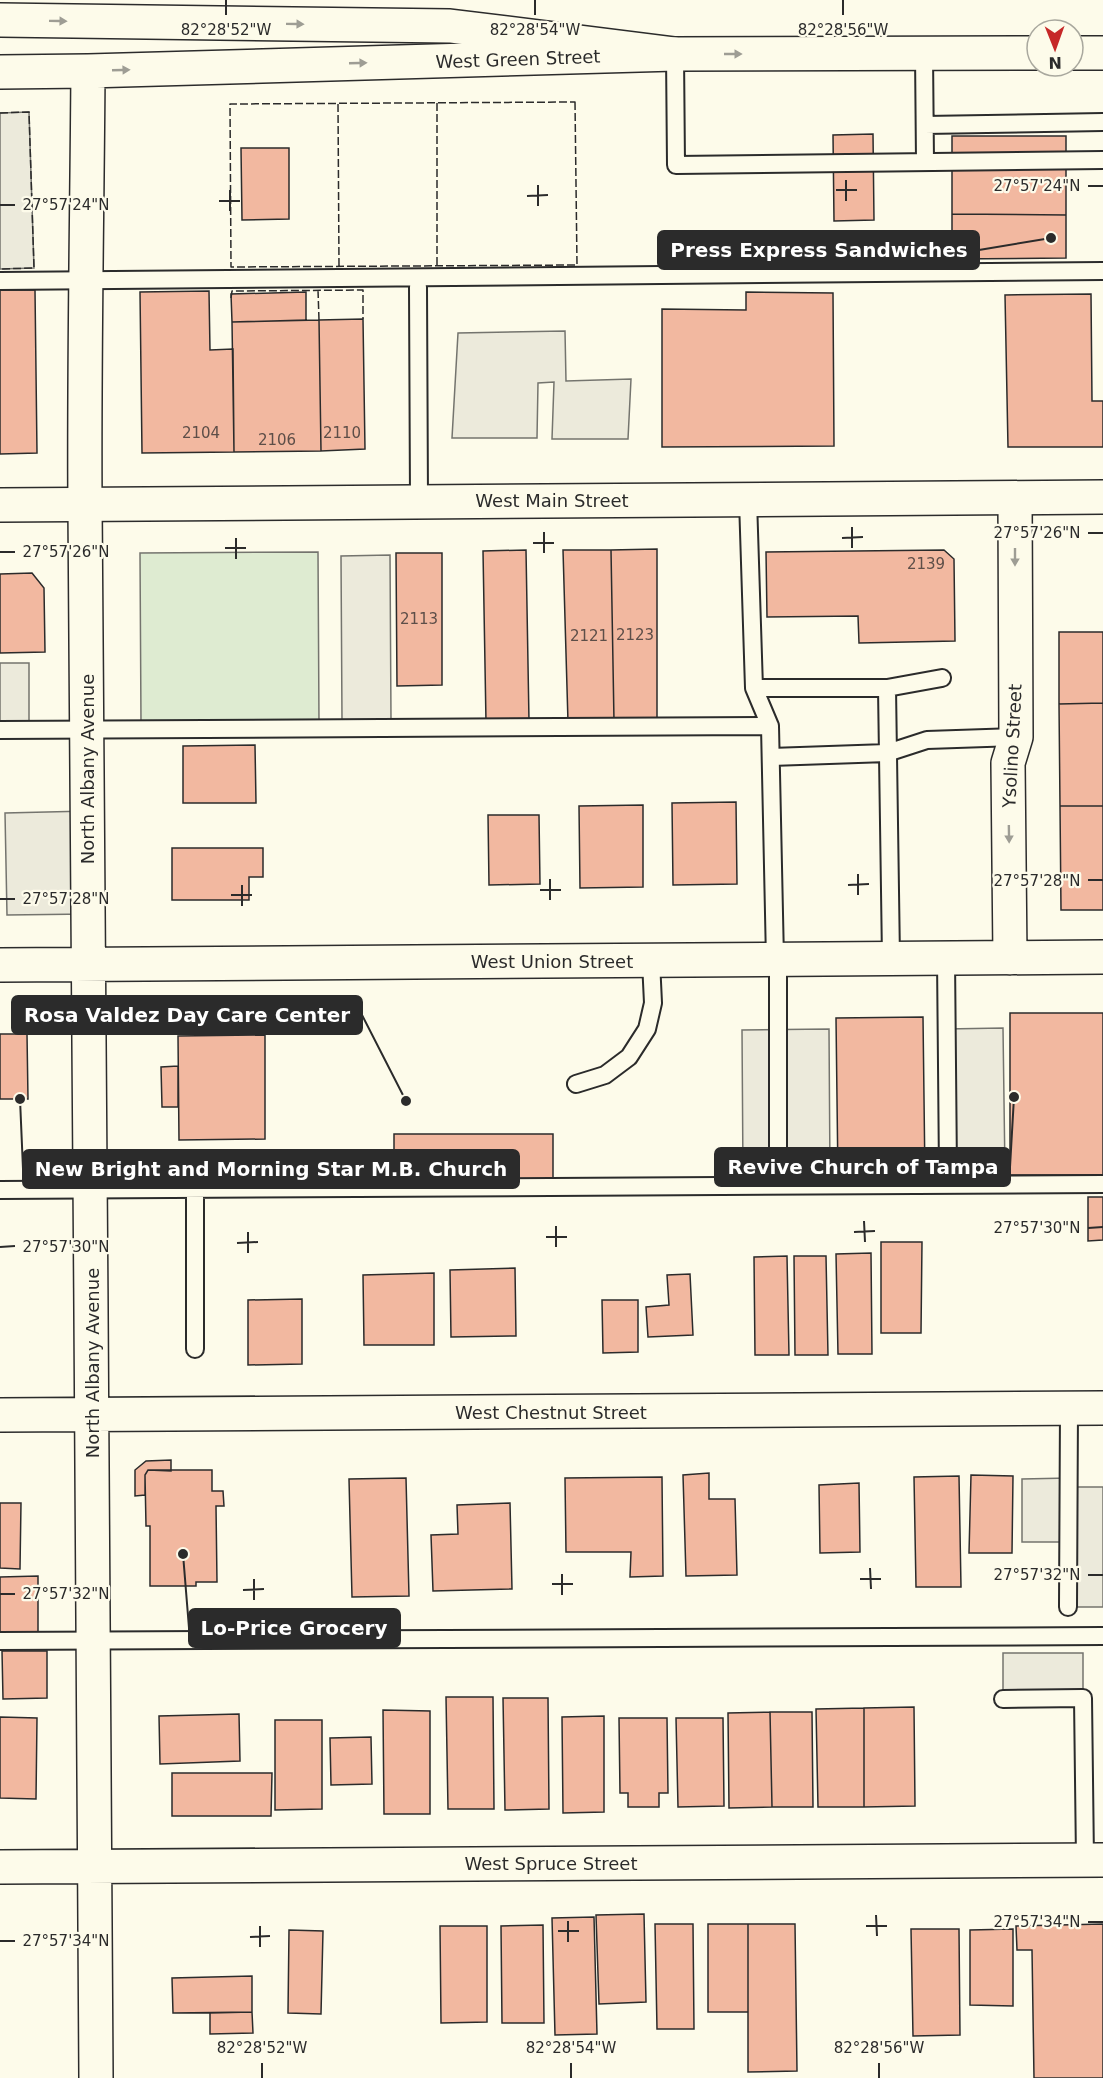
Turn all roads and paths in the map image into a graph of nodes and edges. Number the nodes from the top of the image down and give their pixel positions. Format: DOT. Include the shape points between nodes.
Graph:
graph roads {
  1 [pos="0,20"];
  2 [pos="924,53"];
  3 [pos="1025,53"];
  4 [pos="1085,53"];
  5 [pos="1103,53"];
  6 [pos="675,54"];
  7 [pos="88,71"];
  8 [pos="0,72"];
  9 [pos="1103,122"];
  10 [pos="925,125"];
  11 [pos="1103,160"];
  12 [pos="925,162"];
  13 [pos="1103,271"];
  14 [pos="84,280"];
  15 [pos="0,281"];
  16 [pos="418,287"];
  17 [pos="1103,497"];
  18 [pos="1015,498"];
  19 [pos="748,500"];
  20 [pos="419,501"];
  21 [pos="85,504"];
  22 [pos="0,505"];
  23 [pos="942,678"];
  24 [pos="754,688"];
  25 [pos="887,688"];
  26 [pos="771,726"];
  27 [pos="87,729"];
  28 [pos="0,730"];
  29 [pos="1016,738"];
  30 [pos="888,753"];
  31 [pos="771,757"];
  32 [pos="1103,957"];
  33 [pos="891,958"];
  34 [pos="946,958"];
  35 [pos="1010,958"];
  36 [pos="776,960"];
  37 [pos="651,961"];
  38 [pos="89,964"];
  39 [pos="0,965"];
  40 [pos="576,1084"];
  41 [pos="948,1172"];
  42 [pos="778,1176"];
  43 [pos="1103,1184"];
  44 [pos="91,1189"];
  45 [pos="195,1189"];
  46 [pos="0,1190"];
  47 [pos="195,1349"];
  48 [pos="1069,1408"];
  49 [pos="1103,1408"];
  50 [pos="93,1414"];
  51 [pos="0,1415"];
  52 [pos="1068,1607"];
  53 [pos="1103,1636"];
  54 [pos="94,1640"];
  55 [pos="0,1641"];
  56 [pos="1003,1699"];
  57 [pos="1094,1860"];
  58 [pos="96,1866"];
  59 [pos="0,1867"];
  60 [pos="96,2078"];
  1 -- 6 [label="main road, one-way" via="450,26"];
  2 -- 3 [label="main road, West Green Street"];
  6 -- 2 [label="main road, West Green Street, one-way"];
  2 -- 10 [label="lane"];
  4 -- 5 [label="main road"];
  7 -- 6 [label="main road, West Green Street, one-way"];
  6 -- 12 [label="lane" via="676,165"];
  7 -- 8 [label="main road, West Green Street"];
  7 -- 14 [label="main road, North Albany Avenue"];
  9 -- 10 [label="lane"];
  10 -- 12 [label="lane"];
  11 -- 12 [label="lane"];
  13 -- 14 [label="lane"];
  14 -- 15 [label="lane"];
  14 -- 21 [label="main road, North Albany Avenue"];
  16 -- 20 [label="lane"];
  17 -- 18 [label="main road, West Main Street"];
  18 -- 19 [label="main road, West Main Street"];
  18 -- 29 [label="main road, Ysolino Street, one-way"];
  19 -- 20 [label="main road, West Main Street"];
  19 -- 24 [label="lane"];
  20 -- 21 [label="main road, West Main Street"];
  21 -- 22 [label="main road, West Main Street"];
  21 -- 27 [label="main road, North Albany Avenue"];
  23 -- 25 [label="lane"];
  24 -- 25 [label="lane"];
  24 -- 26 [label="lane"];
  25 -- 30 [label="lane"];
  26 -- 27 [label="lane"];
  26 -- 31 [label="lane"];
  27 -- 28 [label="lane"];
  27 -- 38 [label="main road, North Albany Avenue"];
  29 -- 30 [label="lane" via="927,740"];
  29 -- 35 [label="main road, Ysolino Street, one-way" via="1008,763"];
  30 -- 31 [label="lane"];
  30 -- 33 [label="lane"];
  31 -- 36 [label="lane"];
  32 -- 35 [label="main road, West Union Street"];
  33 -- 34 [label="main road, West Union Street"];
  33 -- 36 [label="main road, West Union Street"];
  34 -- 35 [label="main road, West Union Street"];
  34 -- 41 [label="lane"];
  36 -- 37 [label="main road, West Union Street"];
  36 -- 42 [label="lane"];
  37 -- 38 [label="main road, West Union Street"];
  37 -- 40 [label="lane" via="653,1003 647,1029 629,1057 605,1075"];
  38 -- 39 [label="main road, West Union Street"];
  38 -- 44 [label="main road, North Albany Avenue"];
  43 -- 45 [label="lane"];
  44 -- 45 [label="lane"];
  44 -- 46 [label="lane"];
  44 -- 50 [label="main road, North Albany Avenue"];
  45 -- 47 [label="lane"];
  48 -- 49 [label="main road, West Chestnut Street"];
  48 -- 50 [label="main road, West Chestnut Street"];
  48 -- 52 [label="lane"];
  50 -- 51 [label="main road, West Chestnut Street"];
  50 -- 54 [label="main road, North Albany Avenue"];
  53 -- 54 [label="lane"];
  54 -- 55 [label="lane"];
  54 -- 58 [label="main road, North Albany Avenue"];
  56 -- 57 [label="lane" via="1083,1698"];
  57 -- 58 [label="main road, West Spruce Street"];
  58 -- 59 [label="main road, West Spruce Street"];
  58 -- 60 [label="main road, North Albany Avenue"];
}
